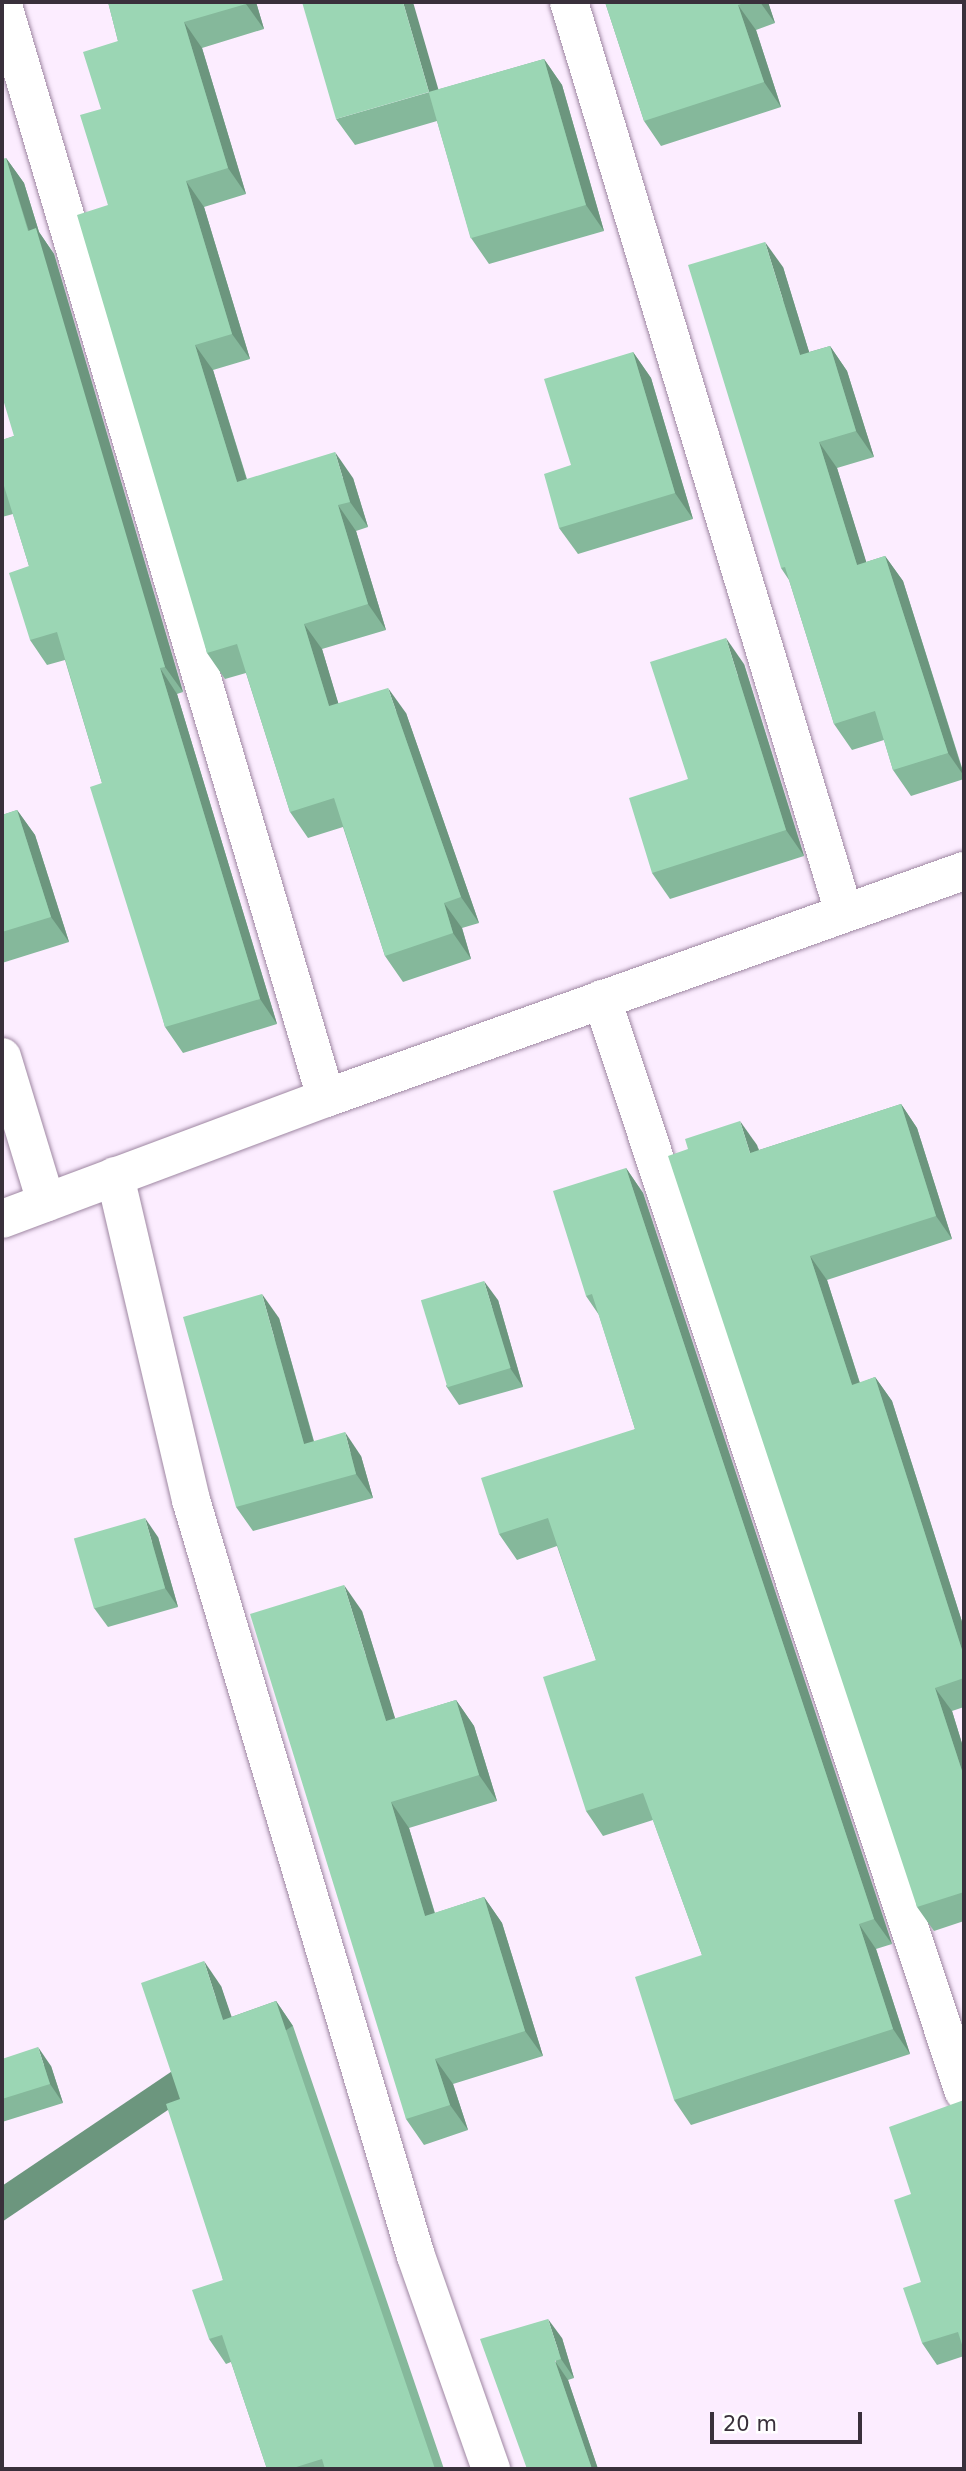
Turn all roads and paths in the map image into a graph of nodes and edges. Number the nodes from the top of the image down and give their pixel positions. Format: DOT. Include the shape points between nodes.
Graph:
graph roads {
  1 [pos="2,2"];
  2 [pos="569,2"];
  3 [pos="964,871"];
  4 [pos="844,913"];
  5 [pos="602,999"];
  6 [pos="2,1058"];
  7 [pos="326,1098"];
  8 [pos="115,1176"];
  9 [pos="46,1202"];
  10 [pos="2,1219"];
  11 [pos="964,2092"];
  12 [pos="491,2469"];
  1 -- 7 [label="street"];
  2 -- 4 [label="street"];
  3 -- 4 [label="street"];
  4 -- 5 [label="street"];
  5 -- 7 [label="street"];
  5 -- 11 [label="street"];
  6 -- 9 [label="street"];
  7 -- 8 [label="street"];
  8 -- 9 [label="street"];
  8 -- 12 [label="street" via="191,1500 416,2256"];
  9 -- 10 [label="street"];
}
